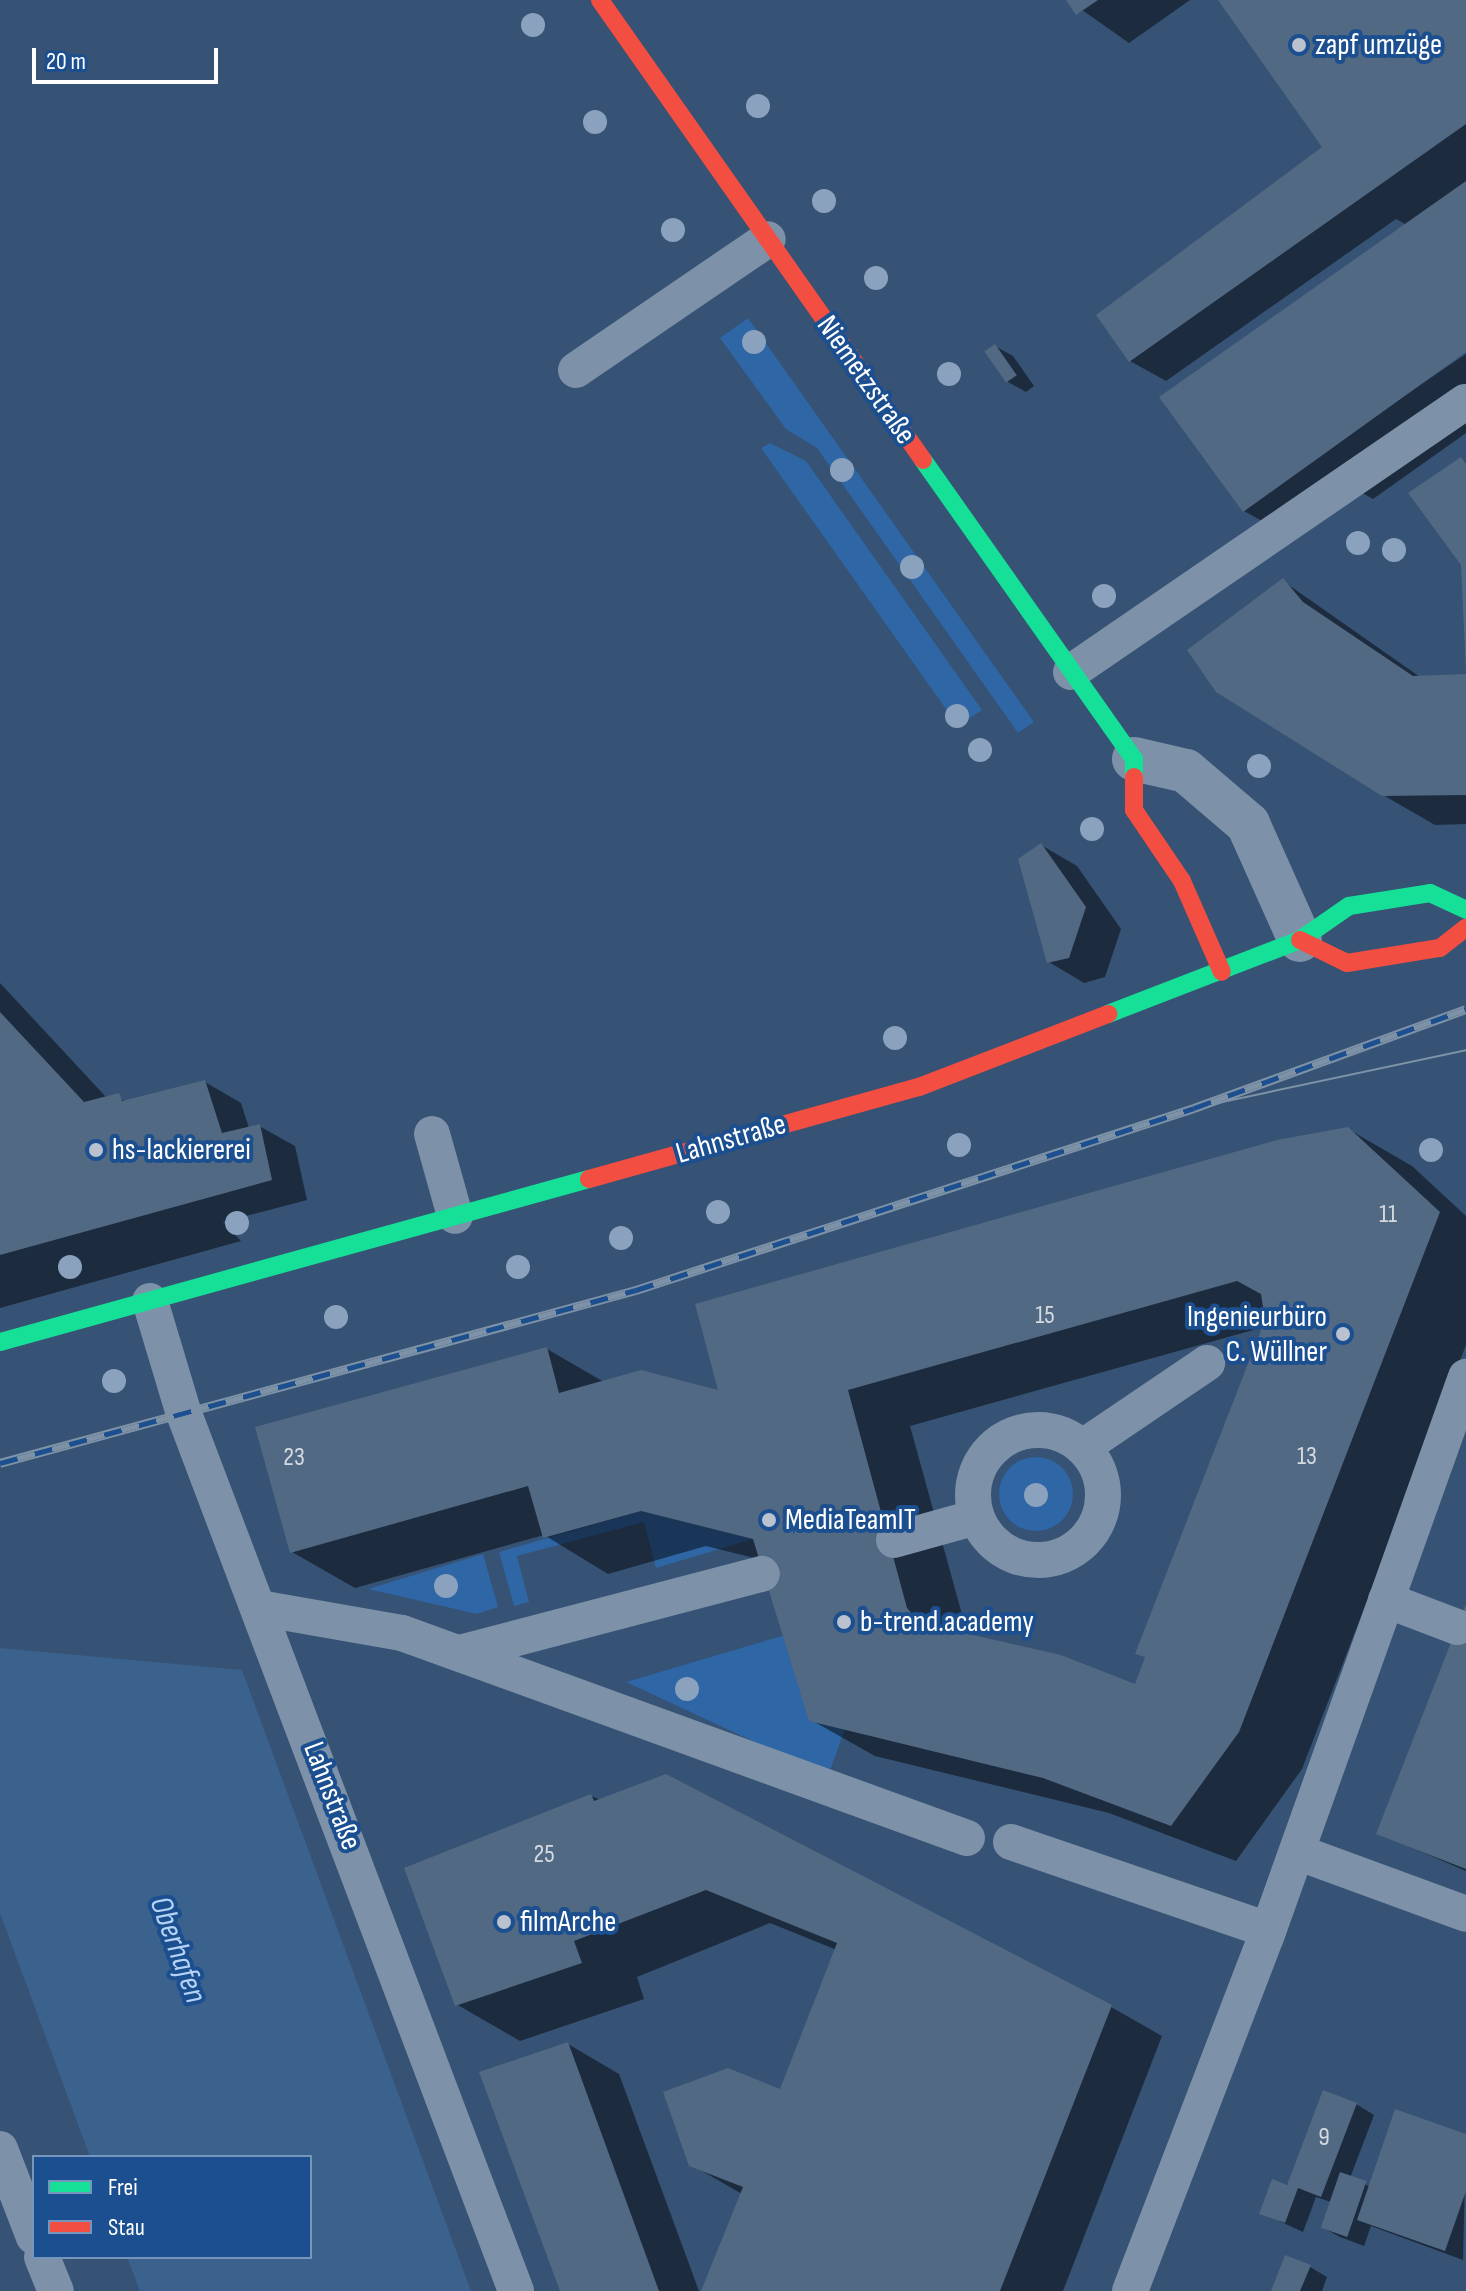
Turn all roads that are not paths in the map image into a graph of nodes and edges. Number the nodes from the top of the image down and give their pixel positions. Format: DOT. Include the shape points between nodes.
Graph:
graph roads {
  1 [pos="600,0"];
  2 [pos="768,239"];
  3 [pos="576,370"];
  4 [pos="1466,402"];
  5 [pos="1071,672"];
  6 [pos="1134,759"];
  7 [pos="1466,910"];
  8 [pos="1466,928"];
  9 [pos="1300,940"];
  10 [pos="1222,972"];
  11 [pos="432,1134"];
  12 [pos="455,1216"];
  13 [pos="150,1301"];
  14 [pos="0,1342"];
  15 [pos="1207,1363"];
  16 [pos="1466,1377"];
  17 [pos="1083,1447"];
  18 [pos="977,1517"];
  19 [pos="894,1540"];
  20 [pos="762,1574"];
  21 [pos="1386,1600"];
  22 [pos="259,1608"];
  23 [pos="1457,1627"];
  24 [pos="460,1653"];
  25 [pos="967,1838"];
  26 [pos="1011,1842"];
  27 [pos="1297,1852"];
  28 [pos="1466,1914"];
  29 [pos="1268,1930"];
  30 [pos="3,2162"];
  31 [pos="32,2232"];
  32 [pos="43,2259"];
  33 [pos="56,2291"];
  34 [pos="516,2291"];
  35 [pos="1130,2291"];
  1 -- 2 [label="street, Niemetzstraße"];
  2 -- 3 [label="lane"];
  2 -- 5 [label="street, Niemetzstraße"];
  4 -- 5 [label="lane"];
  5 -- 6 [label="street, Niemetzstraße"];
  6 -- 9 [label="street" via="1186,771 1248,824"];
  6 -- 10 [label="street" via="1134,810 1182,881"];
  7 -- 9 [label="street, Lahnstraße" via="1430,893 1400,895 1349,906"];
  8 -- 9 [label="street" via="1440,948 1347,963"];
  9 -- 10 [label="street, Lahnstraße"];
  10 -- 12 [label="street, Lahnstraße" via="919,1087"];
  11 -- 12 [label="lane"];
  12 -- 13 [label="street, Lahnstraße"];
  13 -- 14 [label="street, Lahnstraße"];
  13 -- 22 [label="lane, Lahnstraße" via="183,1411"];
  15 -- 17 [label="lane"];
  16 -- 21 [label="lane"];
  17 -- 18 [label="lane" via="1042,1429 998,1441 974,1479"];
  17 -- 18 [label="lane" via="1103,1487 1093,1531 1077,1547 1056,1558 1011,1555"];
  18 -- 19 [label="lane"];
  20 -- 24 [label="lane"];
  21 -- 23 [label="lane"];
  21 -- 27 [label="lane"];
  22 -- 24 [label="lane" via="402,1633"];
  22 -- 34 [label="lane, Lahnstraße"];
  24 -- 25 [label="lane"];
  26 -- 29 [label="lane"];
  27 -- 28 [label="lane"];
  27 -- 29 [label="lane"];
  29 -- 35 [label="lane"];
  30 -- 31 [label="lane"];
  32 -- 33 [label="lane"];
}
